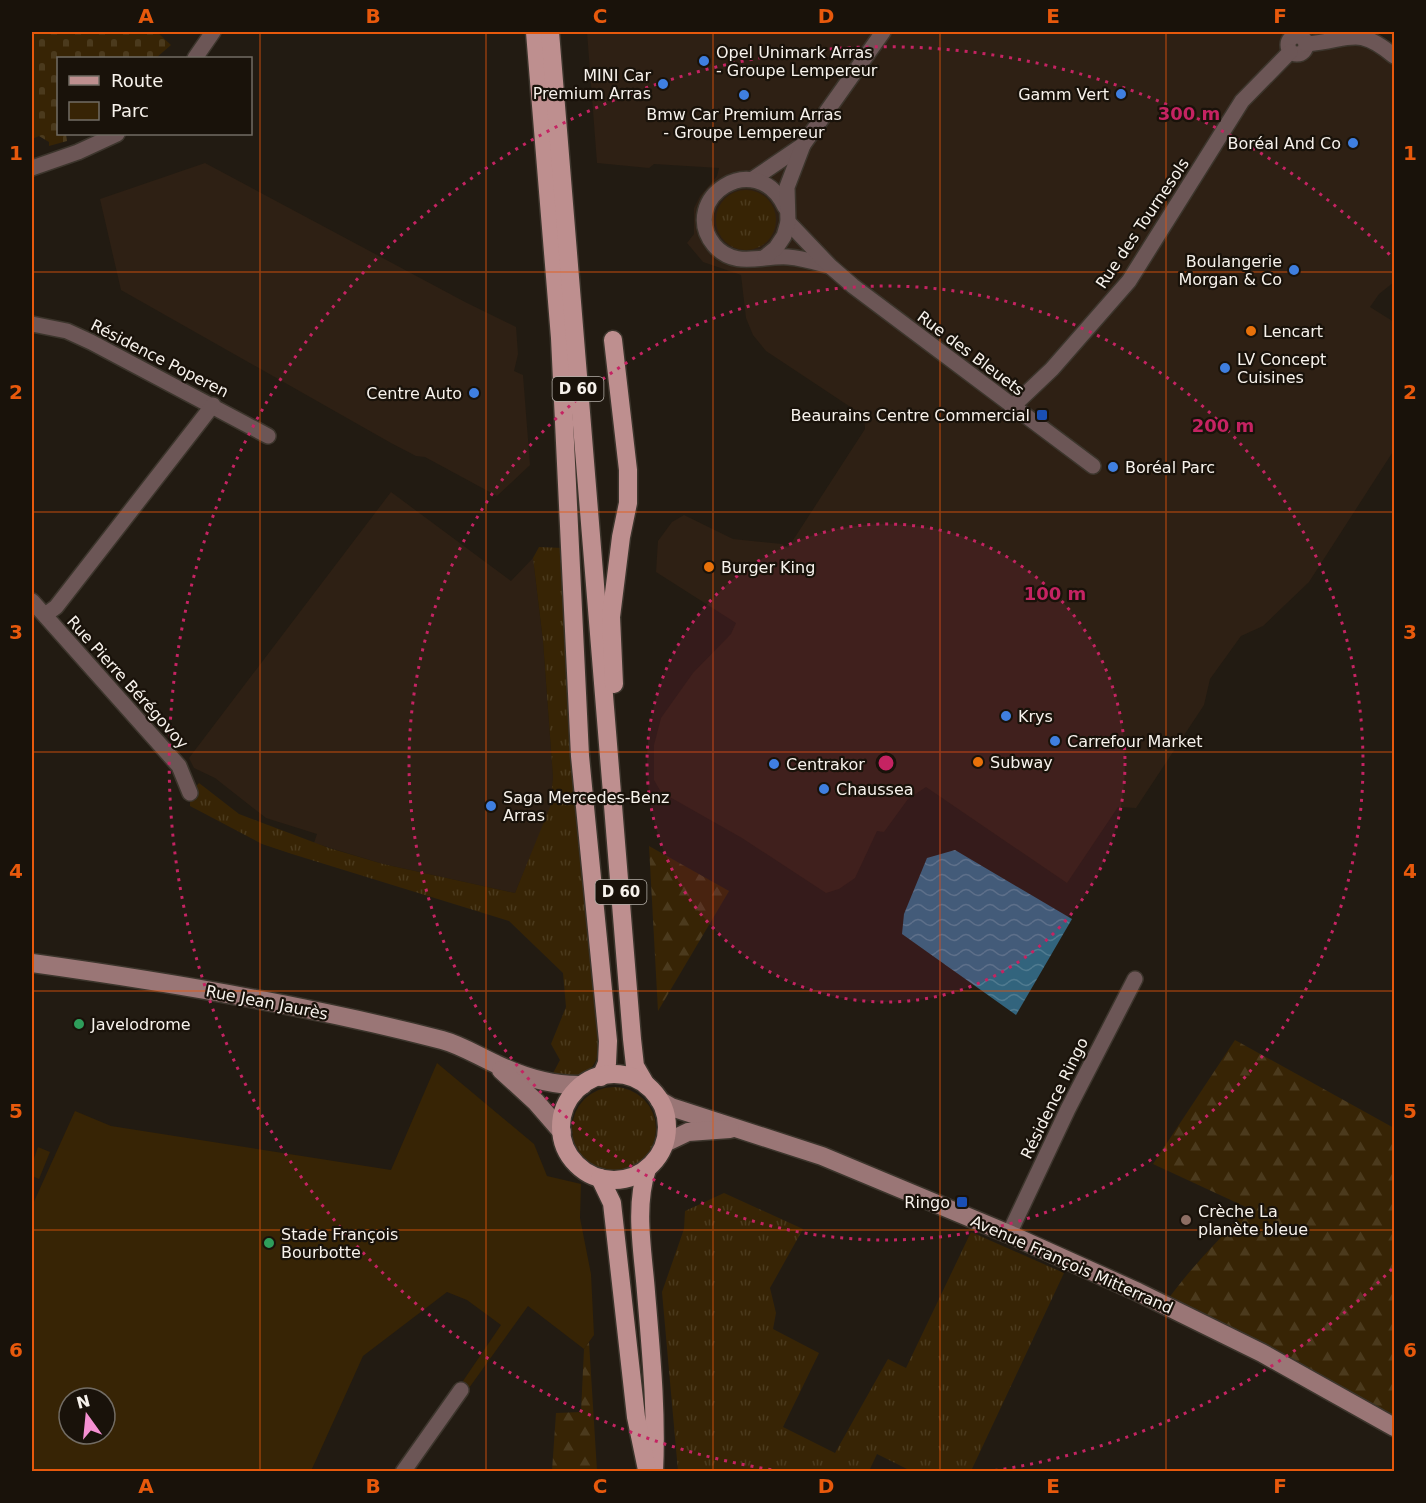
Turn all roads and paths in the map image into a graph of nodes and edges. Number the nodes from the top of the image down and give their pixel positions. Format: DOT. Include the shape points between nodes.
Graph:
graph roads {
  1 [pos="213,32"];
  2 [pos="535,32"];
  3 [pos="550,32"];
  4 [pos="883,32"];
  5 [pos="1376,35"];
  6 [pos="1289,40"];
  7 [pos="1395,56"];
  8 [pos="196,57"];
  9 [pos="115,135"];
  10 [pos="803,145"];
  11 [pos="32,168"];
  12 [pos="753,179"];
  13 [pos="786,214"];
  14 [pos="765,256"];
  15 [pos="830,266"];
  16 [pos="32,324"];
  17 [pos="613,340"];
  18 [pos="213,405"];
  19 [pos="1012,406"];
  20 [pos="268,436"];
  21 [pos="1093,466"];
  22 [pos="32,601"];
  23 [pos="45,615"];
  24 [pos="609,746"];
  25 [pos="190,793"];
  26 [pos="32,963"];
  27 [pos="1135,979"];
  28 [pos="496,1064"];
  29 [pos="601,1077"];
  30 [pos="583,1085"];
  31 [pos="646,1085"];
  32 [pos="659,1100"];
  33 [pos="736,1129"];
  34 [pos="562,1132"];
  35 [pos="665,1143"];
  36 [pos="647,1169"];
  37 [pos="600,1178"];
  38 [pos="1009,1234"];
  39 [pos="461,1390"];
  40 [pos="1395,1427"];
  41 [pos="403,1472"];
  42 [pos="648,1472"];
  43 [pos="654,1472"];
  1 -- 8 [label="street"];
  2 -- 29 [label="main road, D 60" via="560,338 580,756 609,1041"];
  3 -- 24 [label="main road, D 60"];
  4 -- 10 [label="street"];
  5 -- 6 [label="street" via="1306,44 1301,53"];
  5 -- 7 [label="street"];
  6 -- 19 [label="street, Rue des Tournesols" via="1242,101 1129,281 1052,369"];
  9 -- 11 [label="street"];
  10 -- 12 [label="street"];
  10 -- 13 [label="street" via="787,187"];
  12 -- 13 [label="street" via="773,188"];
  12 -- 14 [label="street" via="738,179 719,189 707,207 706,229 715,246 727,256 740,260"];
  13 -- 14 [label="street" via="780,242"];
  13 -- 15 [label="street"];
  14 -- 15 [label="street" via="799,258"];
  15 -- 19 [label="street, Rue des Bleuets"];
  16 -- 18 [label="street, Résidence Poperen" via="67,331"];
  17 -- 24 [label="main road" via="628,470 628,503 611,617 615,691"];
  18 -- 20 [label="street, Résidence Poperen"];
  18 -- 23 [label="street" via="56,607"];
  19 -- 21 [label="street, Rue des Bleuets"];
  22 -- 23 [label="street, Rue Pierre Bérégovoy"];
  23 -- 25 [label="street, Rue Pierre Bérégovoy" via="179,766"];
  24 -- 31 [label="main road, D 60" via="632,1039 635,1066"];
  26 -- 28 [label="main road, Rue Jean Jaurès" via="137,978 338,1016 444,1041"];
  27 -- 38 [label="street, Résidence Ringo"];
  28 -- 30 [label="main road, Rue Jean Jaurès" via="540,1081"];
  28 -- 34 [label="main road"];
  29 -- 30 [label="main road"];
  29 -- 31 [label="main road" via="626,1076"];
  30 -- 34 [label="main road" via="564,1111"];
  31 -- 32 [label="main road"];
  32 -- 33 [label="main road, Avenue François Mitterrand"];
  32 -- 35 [label="main road" via="666,1116"];
  33 -- 35 [label="main road" via="688,1132"];
  33 -- 38 [label="main road, Avenue François Mitterrand" via="822,1156"];
  34 -- 37 [label="main road" via="573,1161"];
  35 -- 36 [label="main road"];
  36 -- 37 [label="main road" via="625,1179"];
  36 -- 43 [label="main road" via="641,1212 656,1442"];
  37 -- 42 [label="main road" via="612,1203 636,1417"];
  38 -- 40 [label="main road, Avenue François Mitterrand" via="1262,1353"];
  39 -- 41 [label="street"];
}
